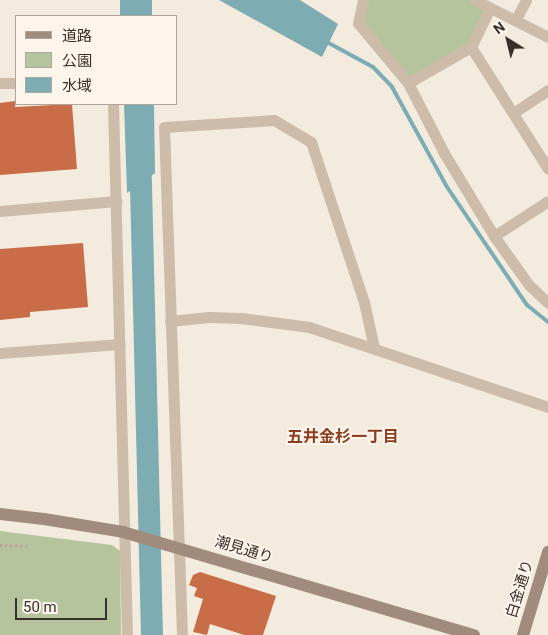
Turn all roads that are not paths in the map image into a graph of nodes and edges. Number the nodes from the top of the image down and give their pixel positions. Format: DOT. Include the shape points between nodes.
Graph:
graph roads {
  1 [pos="363,0"];
  2 [pos="475,0"];
  3 [pos="526,0"];
  4 [pos="490,8"];
  5 [pos="516,19"];
  6 [pos="548,37"];
  7 [pos="471,47"];
  8 [pos="0,83"];
  9 [pos="15,83"];
  10 [pos="408,83"];
  11 [pos="548,90"];
  12 [pos="113,105"];
  13 [pos="513,113"];
  14 [pos="548,168"];
  15 [pos="117,201"];
  16 [pos="548,201"];
  17 [pos="0,210"];
  18 [pos="494,236"];
  19 [pos="548,303"];
  20 [pos="170,321"];
  21 [pos="120,344"];
  22 [pos="374,348"];
  23 [pos="0,353"];
  24 [pos="548,406"];
  25 [pos="0,514"];
  26 [pos="123,532"];
  27 [pos="178,547"];
  28 [pos="548,552"];
  29 [pos="127,635"];
  30 [pos="182,635"];
  31 [pos="474,635"];
  32 [pos="523,635"];
  1 -- 10 [label="street" via="358,23"];
  2 -- 4 [label="street"];
  3 -- 5 [label="street"];
  4 -- 5 [label="street"];
  4 -- 7 [label="street"];
  5 -- 6 [label="street"];
  7 -- 10 [label="street"];
  7 -- 13 [label="street"];
  8 -- 9 [label="street"];
  10 -- 18 [label="street" via="444,154"];
  11 -- 13 [label="street"];
  12 -- 15 [label="street"];
  13 -- 14 [label="street"];
  15 -- 17 [label="street"];
  15 -- 21 [label="street"];
  16 -- 18 [label="street"];
  18 -- 19 [label="street" via="529,285"];
  20 -- 22 [label="street" via="209,317 267,320 309,327"];
  20 -- 22 [label="street" via="164,127 274,120 311,142 364,302"];
  20 -- 27 [label="street"];
  21 -- 23 [label="street"];
  21 -- 26 [label="street"];
  22 -- 24 [label="street"];
  25 -- 26 [label="street, 潮見通り"];
  26 -- 27 [label="street, 潮見通り"];
  26 -- 29 [label="street"];
  27 -- 30 [label="street"];
  27 -- 31 [label="street, 潮見通り"];
  28 -- 32 [label="street, 白金通り"];
}
